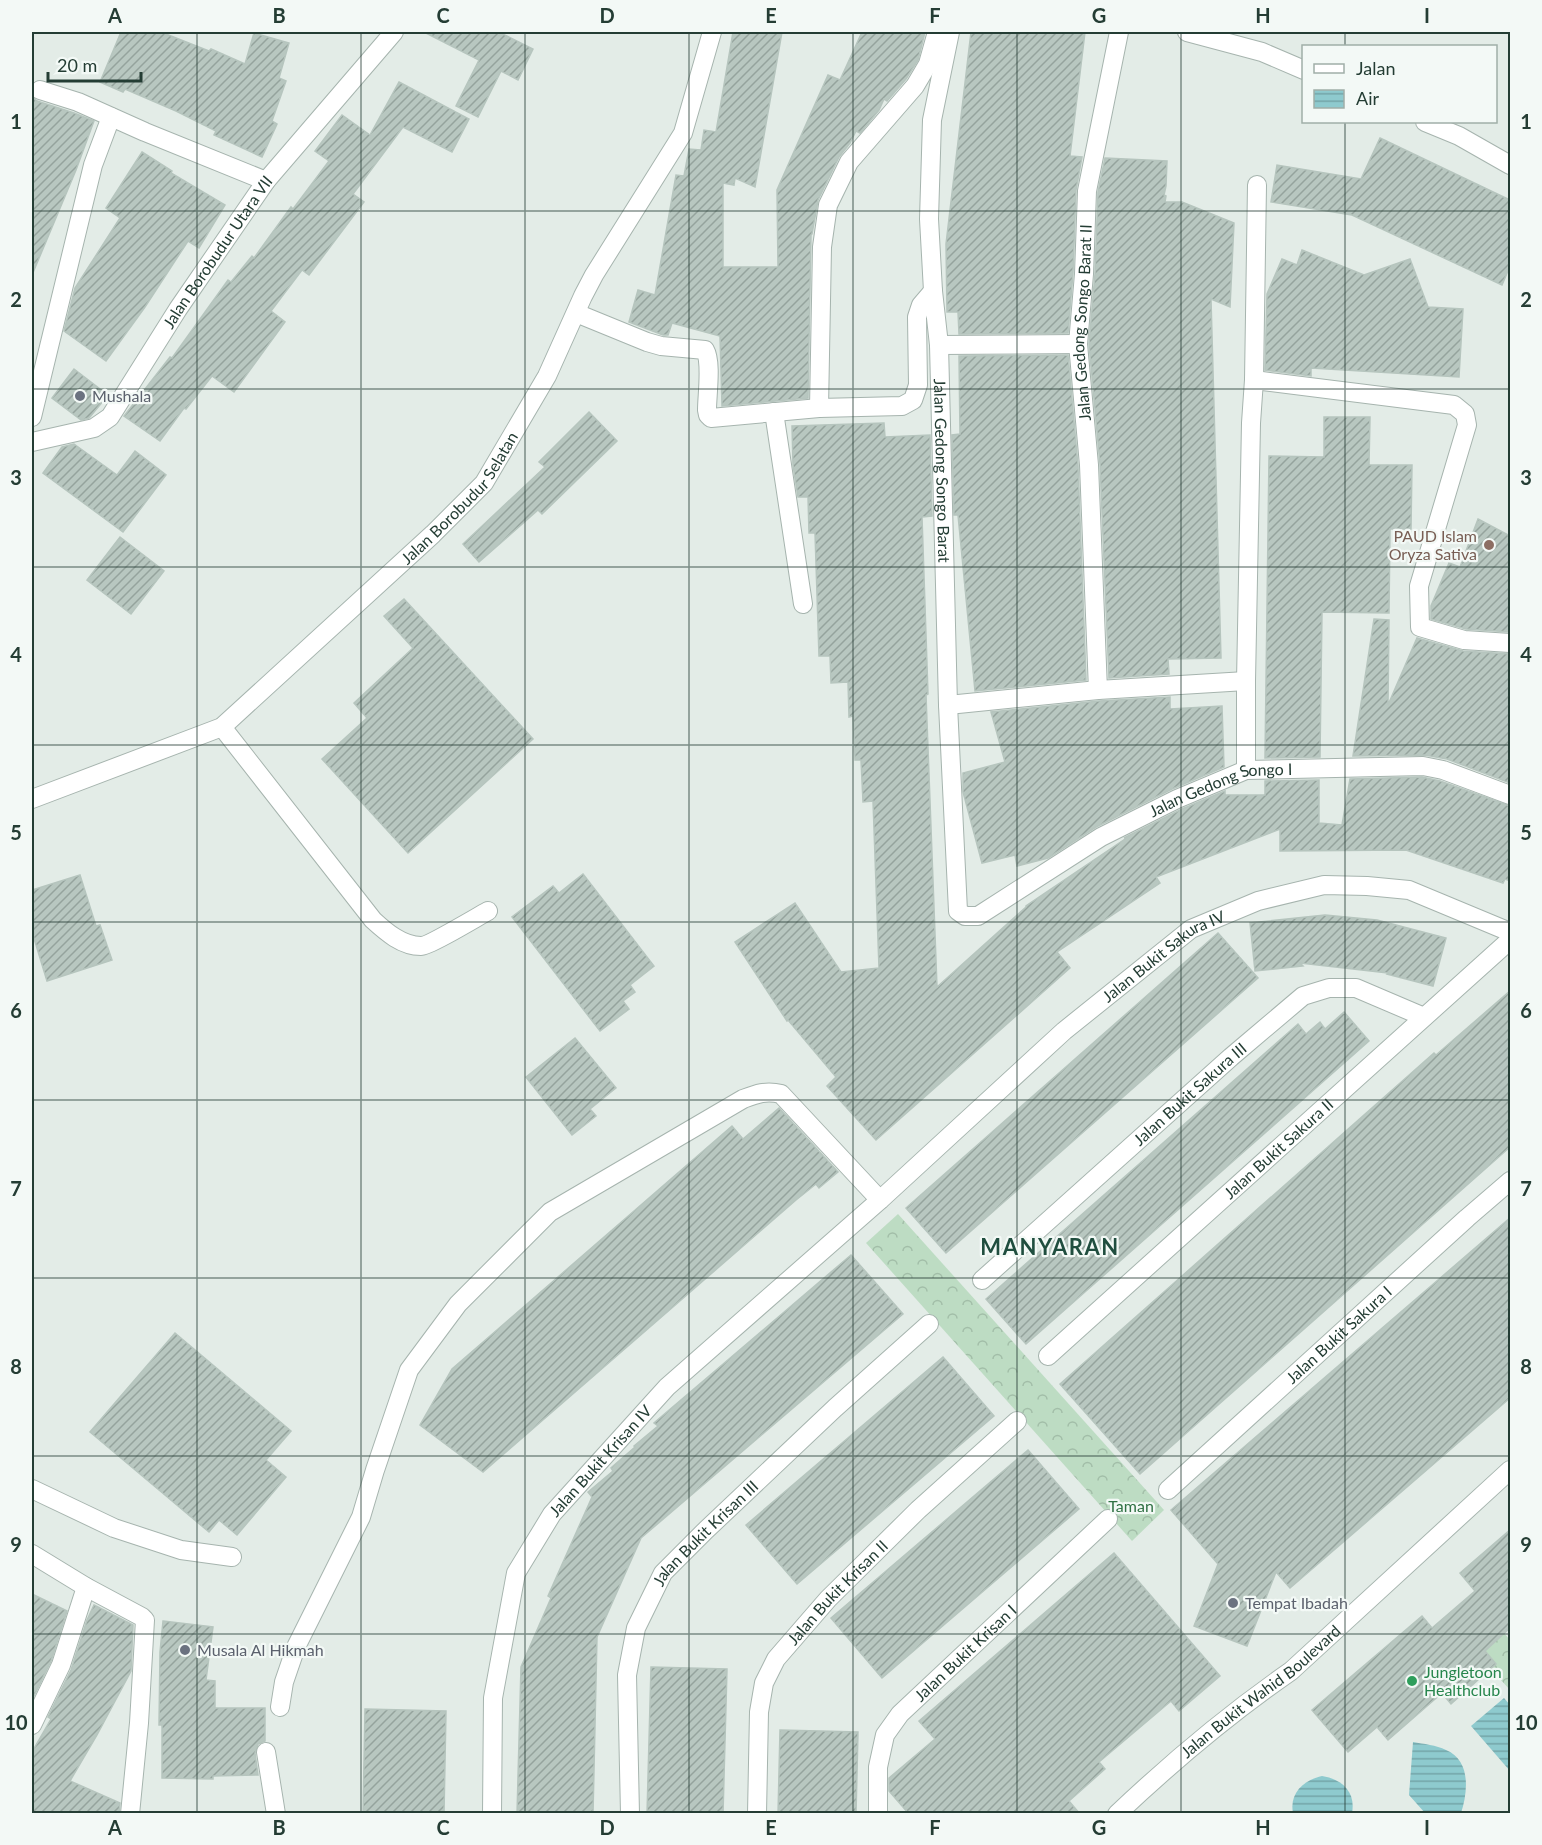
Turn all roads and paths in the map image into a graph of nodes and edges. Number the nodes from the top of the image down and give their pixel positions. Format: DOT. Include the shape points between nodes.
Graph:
graph roads {
  1 [pos="394,32"];
  2 [pos="712,32"];
  3 [pos="937,32"];
  4 [pos="950,32"];
  5 [pos="1119,32"];
  6 [pos="1187,32"];
  7 [pos="1302,69"];
  8 [pos="40,90"];
  9 [pos="111,117"];
  10 [pos="1427,123"];
  11 [pos="1510,165"];
  12 [pos="267,181"];
  13 [pos="1257,185"];
  14 [pos="933,291"];
  15 [pos="576,313"];
  16 [pos="1078,344"];
  17 [pos="939,345"];
  18 [pos="1254,380"];
  19 [pos="819,408"];
  20 [pos="774,412"];
  21 [pos="32,417"];
  22 [pos="32,442"];
  23 [pos="802,604"];
  24 [pos="1510,644"];
  25 [pos="1246,681"];
  26 [pos="1098,690"];
  27 [pos="948,705"];
  28 [pos="222,727"];
  29 [pos="1246,770"];
  30 [pos="1510,795"];
  31 [pos="32,799"];
  32 [pos="488,911"];
  33 [pos="958,911"];
  34 [pos="1510,932"];
  35 [pos="1510,940"];
  36 [pos="1424,1017"];
  37 [pos="1510,1181"];
  38 [pos="880,1200"];
  39 [pos="982,1280"];
  40 [pos="929,1324"];
  41 [pos="1048,1356"];
  42 [pos="1017,1421"];
  43 [pos="1510,1470"];
  44 [pos="32,1489"];
  45 [pos="1168,1490"];
  46 [pos="1108,1519"];
  47 [pos="32,1554"];
  48 [pos="232,1557"];
  49 [pos="86,1587"];
  50 [pos="280,1707"];
  51 [pos="32,1725"];
  52 [pos="267,1752"];
  53 [pos="134,1813"];
  54 [pos="276,1814"];
  55 [pos="492,1814"];
  56 [pos="630,1814"];
  57 [pos="757,1814"];
  58 [pos="878,1814"];
  59 [pos="1117,1814"];
  1 -- 12 [label="street, Jalan Borobudur Utara VII"];
  2 -- 15 [label="street, Jalan Borobudur Selatan" via="683,133 594,275"];
  3 -- 19 [label="street" via="928,64 915,86 849,162 828,205 822,247"];
  4 -- 14 [label="street, Jalan Gedong Songo Barat" via="932,120 929,219"];
  5 -- 16 [label="street, Jalan Gedong Songo Barat II" via="1087,192"];
  6 -- 7 [label="street" via="1262,52"];
  8 -- 9 [label="street"];
  9 -- 12 [label="street"];
  9 -- 21 [label="street" via="93,165"];
  10 -- 11 [label="street"];
  12 -- 22 [label="street, Jalan Borobudur Utara VII" via="178,309 110,417 94,428"];
  13 -- 18 [label="street"];
  14 -- 17 [label="street, Jalan Gedong Songo Barat"];
  14 -- 19 [label="street" via="917,317 918,385 913,400 902,406"];
  15 -- 20 [label="street" via="647,342 705,350 709,417"];
  15 -- 28 [label="street, Jalan Borobudur Selatan" via="547,376 484,483"];
  16 -- 17 [label="street"];
  16 -- 26 [label="street, Jalan Gedong Songo Barat II" via="1089,465"];
  17 -- 27 [label="street, Jalan Gedong Songo Barat"];
  18 -- 24 [label="street" via="1454,405 1465,414 1467,425 1419,586 1420,627 1464,640"];
  18 -- 25 [label="street"];
  19 -- 20 [label="street"];
  20 -- 23 [label="street"];
  25 -- 26 [label="street"];
  25 -- 29 [label="street"];
  26 -- 27 [label="street"];
  27 -- 33 [label="street, Jalan Gedong Songo Barat"];
  28 -- 31 [label="street, Jalan Borobudur Selatan"];
  28 -- 32 [label="street" via="386,932 405,943 423,946"];
  29 -- 30 [label="street, Jalan Gedong Songo I" via="1423,766"];
  29 -- 33 [label="street, Jalan Gedong Songo I" via="1101,837 978,916 964,916"];
  34 -- 38 [label="street, Jalan Bukit Sakura IV" via="1409,890 1367,885 1324,885 1258,901 1191,929 1064,1031"];
  35 -- 36 [label="street, Jalan Bukit Sakura II"];
  36 -- 39 [label="street, Jalan Bukit Sakura III" via="1356,988 1329,988 1303,996"];
  36 -- 41 [label="street, Jalan Bukit Sakura II"];
  37 -- 45 [label="street, Jalan Bukit Sakura I"];
  38 -- 50 [label="street" via="780,1094 760,1092 550,1212 458,1304 410,1370 361,1517 296,1647"];
  38 -- 55 [label="street, Jalan Bukit Krisan IV" via="667,1387 552,1514 516,1573 493,1698"];
  40 -- 56 [label="street, Jalan Bukit Krisan III" via="663,1573 636,1628 627,1675"];
  42 -- 57 [label="street, Jalan Bukit Krisan II" via="918,1510 828,1599 776,1659 764,1683 759,1712"];
  43 -- 59 [label="street, Jalan Bukit Wahid Boulevard" via="1291,1671 1177,1758"];
  44 -- 48 [label="street" via="114,1528 181,1550"];
  46 -- 58 [label="street, Jalan Bukit Krisan I" via="900,1714 885,1735 878,1767"];
  47 -- 49 [label="street"];
  49 -- 51 [label="street" via="61,1665"];
  49 -- 53 [label="street" via="142,1617 146,1625"];
  52 -- 54 [label="street"];
}
